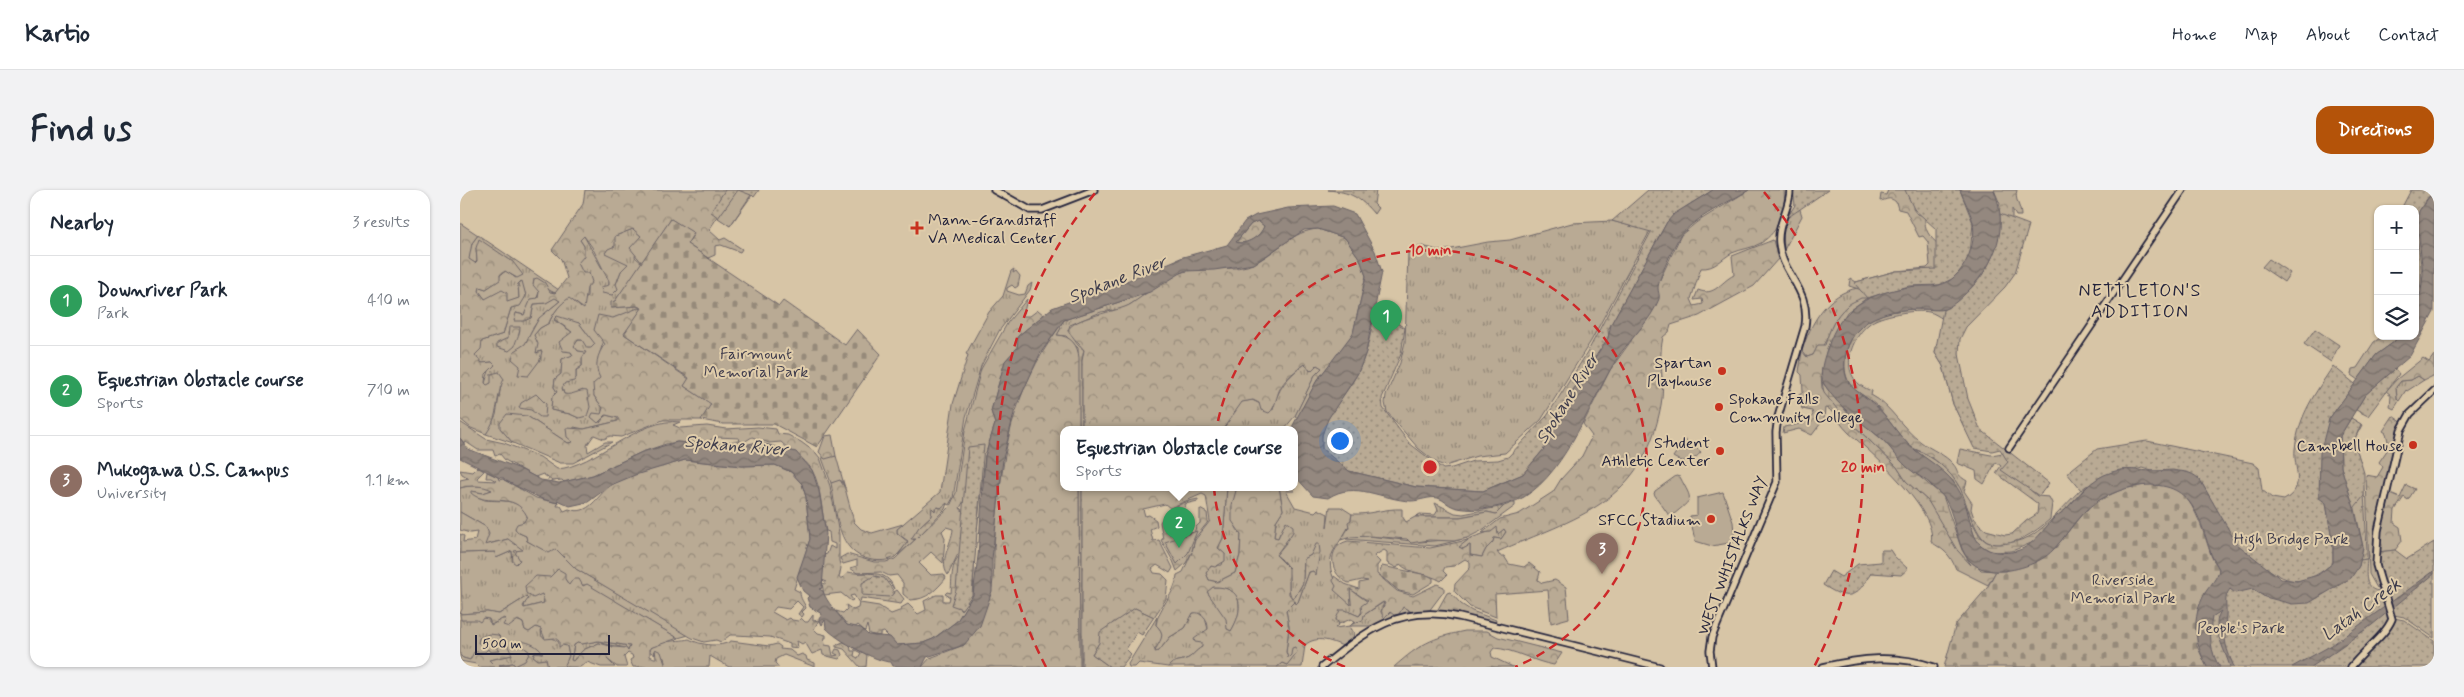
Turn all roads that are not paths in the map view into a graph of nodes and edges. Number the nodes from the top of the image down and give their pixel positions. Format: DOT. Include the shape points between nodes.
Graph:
graph roads {
  1 [pos="994,190"];
  2 [pos="1094,190"];
  3 [pos="2183,190"];
  4 [pos="1790,192"];
  5 [pos="2434,391"];
  6 [pos="2009,448"];
  7 [pos="1712,666"];
  8 [pos="1322,667"];
  9 [pos="1660,667"];
  10 [pos="1823,667"];
  11 [pos="1934,667"];
  12 [pos="2351,667"];
  1 -- 2 [label="main road" via="1033,210 1050,208"];
  3 -- 6 [label="main road"];
  4 -- 7 [label="main road, WEST WHISTALKS WAY" via="1779,245 1805,301 1807,315 1778,417 1777,482 1712,637"];
  5 -- 12 [label="main road" via="2410,414 2398,438 2377,541 2376,565 2392,619"];
  8 -- 9 [label="main road" via="1379,625 1409,615 1431,613 1459,617"];
  10 -- 11 [label="main road" via="1883,658"];
}
